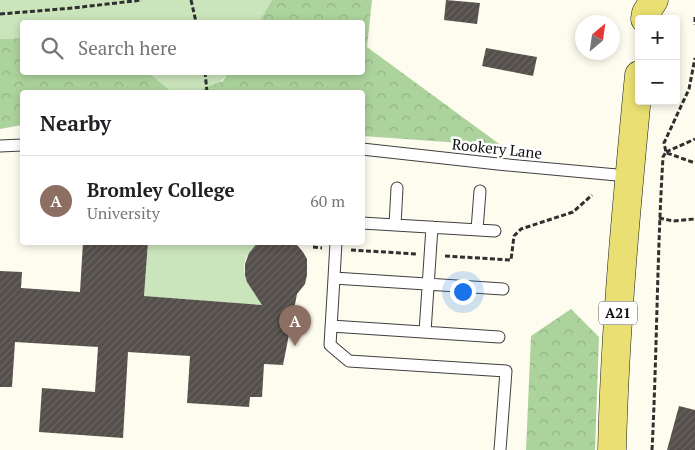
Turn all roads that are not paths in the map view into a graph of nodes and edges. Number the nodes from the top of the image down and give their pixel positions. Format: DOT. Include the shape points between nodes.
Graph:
graph roads {
  1 [pos="636,105"];
  2 [pos="20,145"];
  3 [pos="0,146"];
  4 [pos="365,149"];
  5 [pos="628,176"];
  6 [pos="397,188"];
  7 [pos="480,191"];
  8 [pos="365,222"];
  9 [pos="395,225"];
  10 [pos="432,227"];
  11 [pos="477,230"];
  12 [pos="495,231"];
  13 [pos="336,245"];
  14 [pos="334,278"];
  15 [pos="428,284"];
  16 [pos="503,289"];
  17 [pos="331,326"];
  18 [pos="425,332"];
  19 [pos="499,337"];
  20 [pos="500,450"];
  21 [pos="612,450"];
  1 -- 5 [label="main road, A21"];
  2 -- 3 [label="lane"];
  4 -- 5 [label="lane, Rookery Lane"];
  5 -- 21 [label="main road, A21"];
  6 -- 9 [label="lane"];
  7 -- 11 [label="lane"];
  8 -- 9 [label="lane"];
  9 -- 10 [label="lane"];
  10 -- 11 [label="lane"];
  10 -- 15 [label="lane"];
  11 -- 12 [label="lane"];
  13 -- 14 [label="lane"];
  14 -- 15 [label="lane"];
  14 -- 17 [label="lane"];
  15 -- 16 [label="lane"];
  15 -- 18 [label="lane"];
  17 -- 18 [label="lane"];
  17 -- 20 [label="lane" via="330,345 349,361 506,371"];
  18 -- 19 [label="lane"];
}
